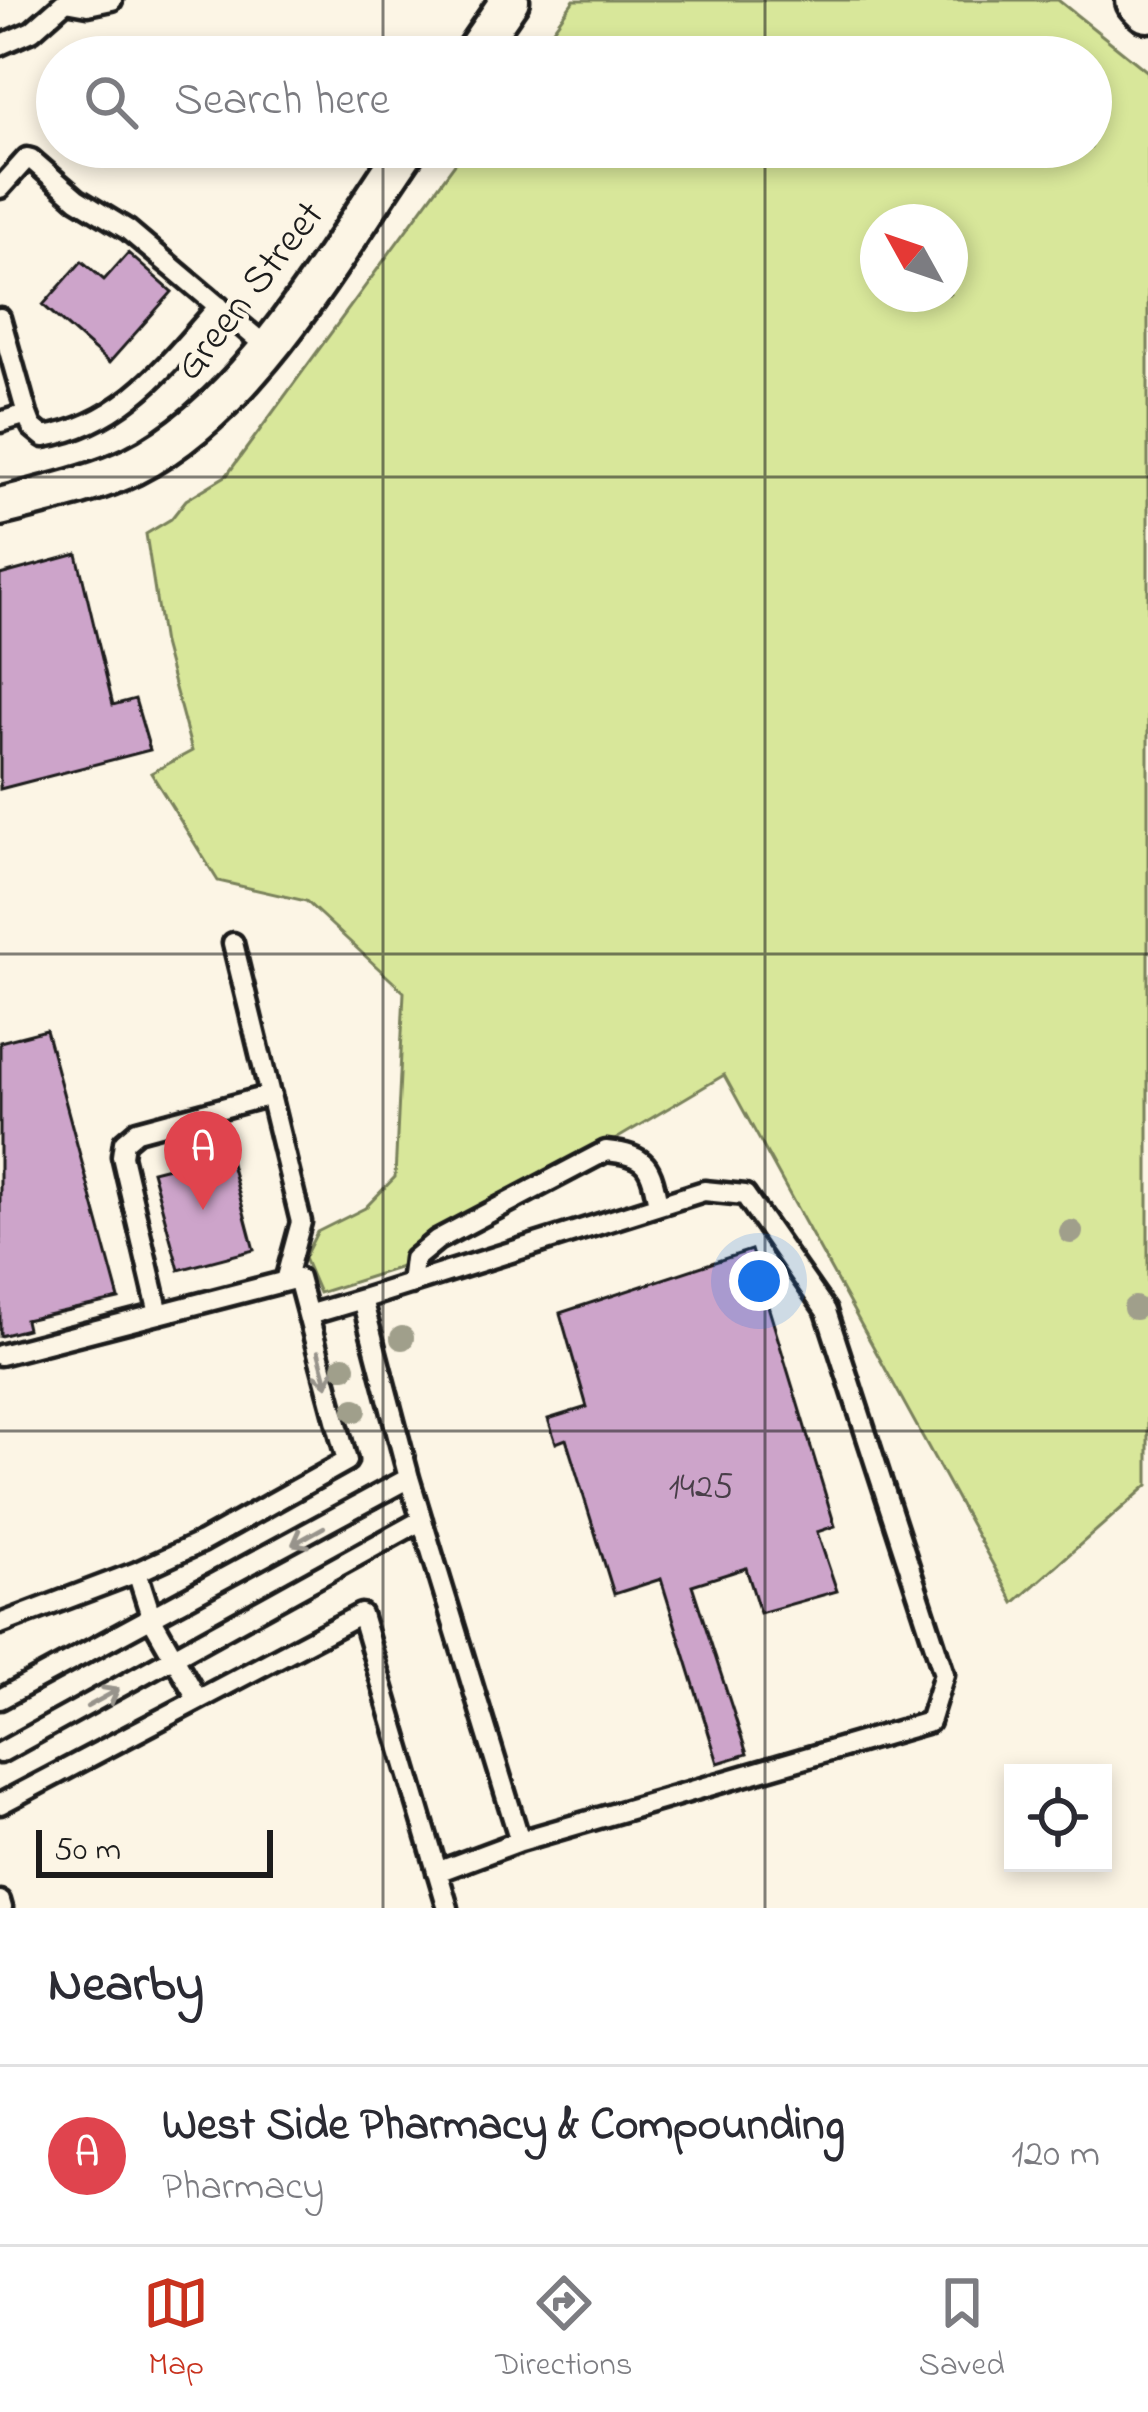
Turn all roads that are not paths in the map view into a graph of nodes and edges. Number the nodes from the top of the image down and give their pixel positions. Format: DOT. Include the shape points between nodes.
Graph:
graph roads {
  1 [pos="112,0"];
  2 [pos="510,0"];
  3 [pos="1141,0"];
  4 [pos="65,1"];
  5 [pos="1148,7"];
  6 [pos="485,36"];
  7 [pos="0,45"];
  8 [pos="36,163"];
  9 [pos="42,168"];
  10 [pos="393,168"];
  11 [pos="0,188"];
  12 [pos="219,307"];
  13 [pos="0,318"];
  14 [pos="268,348"];
  15 [pos="26,414"];
  16 [pos="0,422"];
  17 [pos="0,507"];
  18 [pos="233,943"];
  19 [pos="271,1095"];
  20 [pos="658,1205"];
  21 [pos="292,1279"];
  22 [pos="411,1283"];
  23 [pos="362,1299"];
  24 [pos="159,1314"];
  25 [pos="308,1315"];
  26 [pos="0,1355"];
  27 [pos="410,1478"];
  28 [pos="422,1520"];
  29 [pos="137,1572"];
  30 [pos="152,1619"];
  31 [pos="0,1624"];
  32 [pos="172,1660"];
  33 [pos="197,1698"];
  34 [pos="0,1699"];
  35 [pos="0,1753"];
  36 [pos="0,1804"];
  37 [pos="520,1841"];
  38 [pos="437,1872"];
  39 [pos="448,1908"];
  1 -- 4 [label="lane"];
  2 -- 6 [label="street"];
  3 -- 5 [label="street"];
  4 -- 7 [label="lane" via="32,31"];
  8 -- 11 [label="lane" via="27,158"];
  9 -- 12 [label="lane"];
  10 -- 14 [label="street, Green Street"];
  12 -- 14 [label="lane"];
  12 -- 15 [label="lane" via="140,394 104,419 44,437"];
  13 -- 15 [label="lane"];
  14 -- 17 [label="street, Green Street" via="196,425 134,466"];
  15 -- 16 [label="lane"];
  18 -- 19 [label="lane"];
  19 -- 21 [label="lane" via="302,1222"];
  19 -- 24 [label="lane" via="137,1131 124,1142"];
  20 -- 22 [label="lane"];
  20 -- 22 [label="lane" via="652,1172 634,1154 607,1151 437,1240 414,1259"];
  20 -- 37 [label="lane" via="704,1191 746,1195 826,1311 944,1674 929,1722"];
  21 -- 24 [label="lane"];
  21 -- 25 [label="lane"];
  22 -- 23 [label="lane"];
  23 -- 25 [label="lane"];
  23 -- 27 [label="lane"];
  24 -- 26 [label="lane"];
  25 -- 29 [label="lane, one-way" via="347,1461"];
  27 -- 28 [label="lane"];
  27 -- 30 [label="lane, one-way"];
  28 -- 32 [label="lane"];
  28 -- 37 [label="lane"];
  29 -- 30 [label="lane"];
  29 -- 31 [label="lane"];
  30 -- 32 [label="lane"];
  30 -- 34 [label="lane"];
  32 -- 33 [label="lane"];
  35 -- 32 [label="lane, one-way"];
  33 -- 36 [label="lane"];
  33 -- 38 [label="lane" via="361,1614"];
  37 -- 38 [label="lane"];
  38 -- 39 [label="lane"];
}
